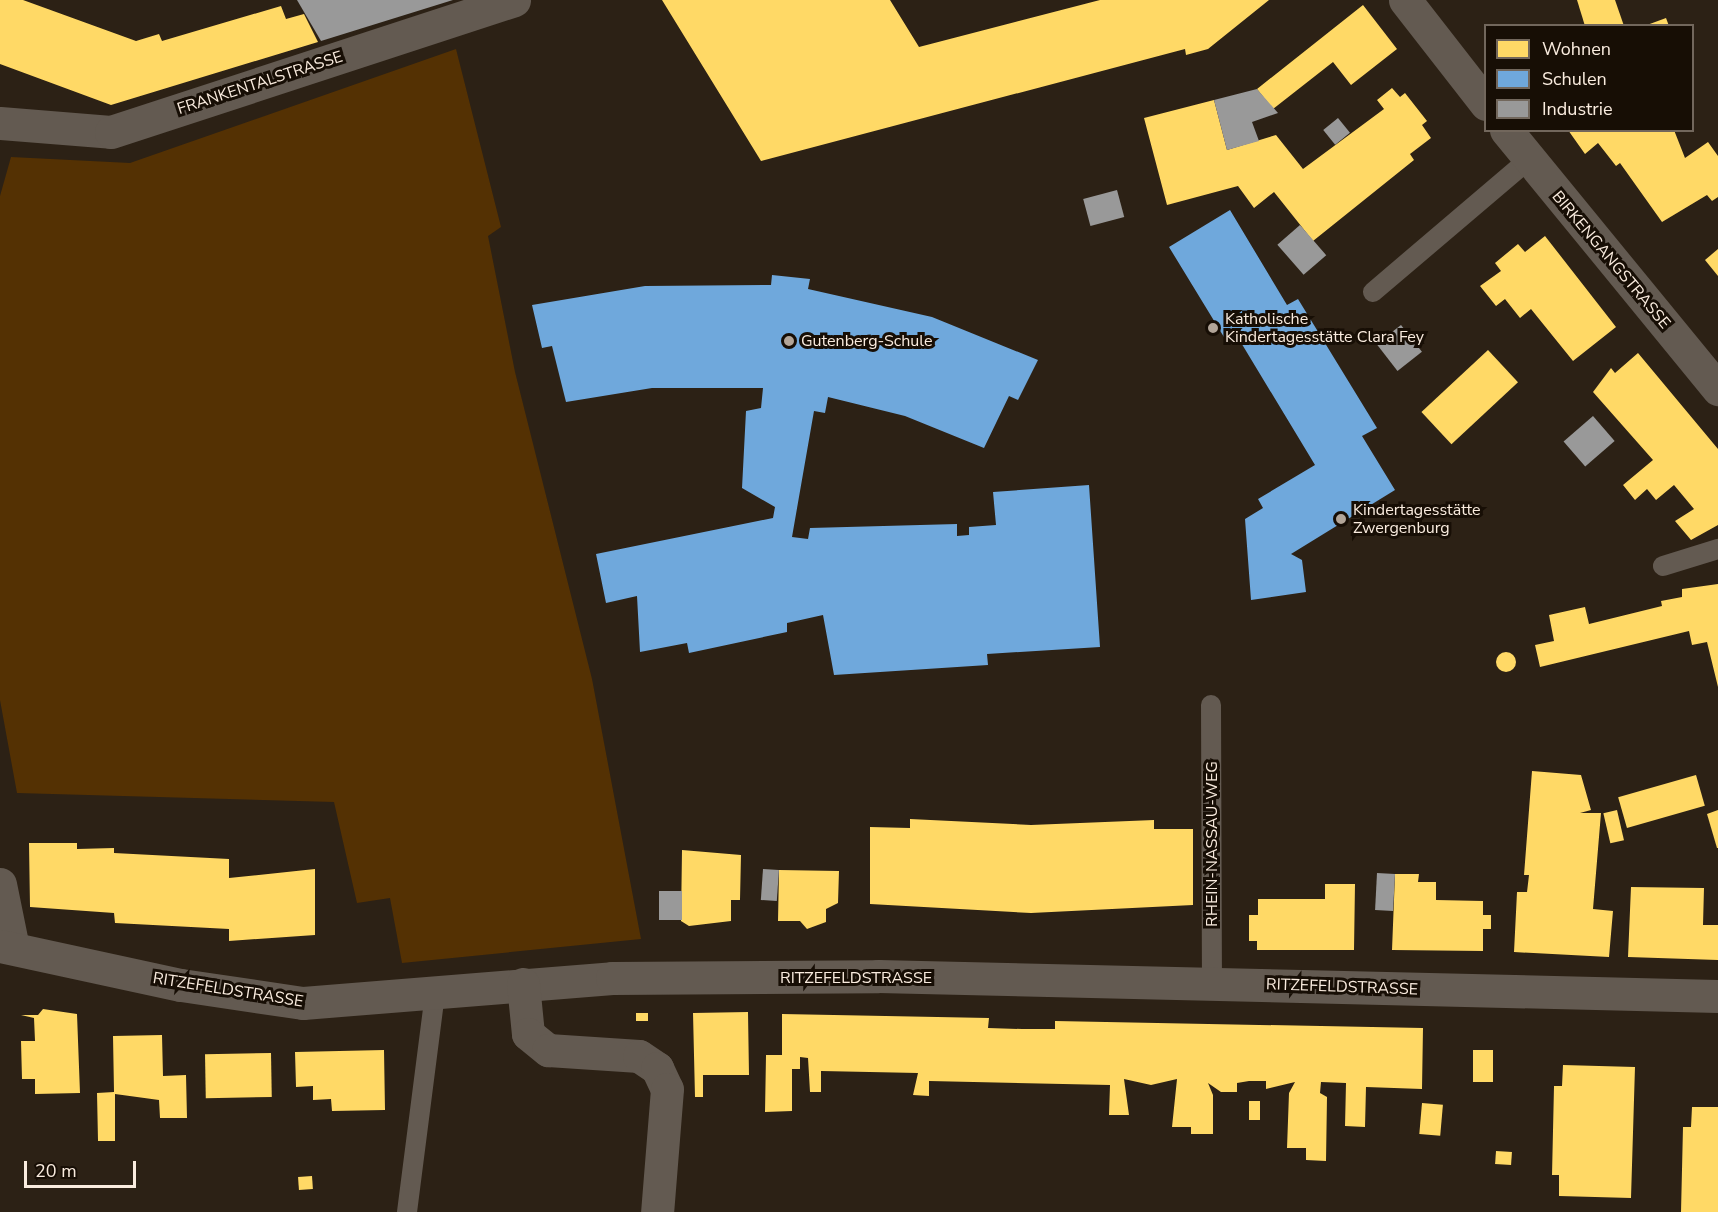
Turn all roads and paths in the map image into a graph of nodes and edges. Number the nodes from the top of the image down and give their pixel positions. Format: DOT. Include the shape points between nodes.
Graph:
graph roads {
  1 [pos="514,0"];
  2 [pos="1405,0"];
  3 [pos="1484,103"];
  4 [pos="0,123"];
  5 [pos="1508,132"];
  6 [pos="1528,159"];
  7 [pos="1373,292"];
  8 [pos="1718,388"];
  9 [pos="1718,549"];
  10 [pos="1663,566"];
  11 [pos="1211,705"];
  12 [pos="0,884"];
  13 [pos="6,947"];
  14 [pos="1212,983"];
  15 [pos="523,984"];
  16 [pos="435,993"];
  17 [pos="1718,996"];
  18 [pos="407,1212"];
  19 [pos="657,1212"];
  1 -- 4 [label="street, FRANKENTALSTRASSE" via="111,132"];
  2 -- 3 [label="street"];
  5 -- 6 [label="street, BIRKENGANGSTRASSE"];
  6 -- 7 [label="lane"];
  6 -- 8 [label="street, BIRKENGANGSTRASSE"];
  9 -- 10 [label="lane"];
  11 -- 14 [label="lane, RHEIN-NASSAU-WEG"];
  12 -- 13 [label="street"];
  13 -- 16 [label="street, RITZEFELDSTRASSE" via="182,986 303,1003"];
  14 -- 15 [label="street, RITZEFELDSTRASSE" via="878,976"];
  14 -- 17 [label="street, RITZEFELDSTRASSE"];
  15 -- 16 [label="street, RITZEFELDSTRASSE"];
  15 -- 19 [label="street" via="528,1034 548,1050 639,1056 657,1068 667,1089"];
  16 -- 18 [label="lane"];
}
